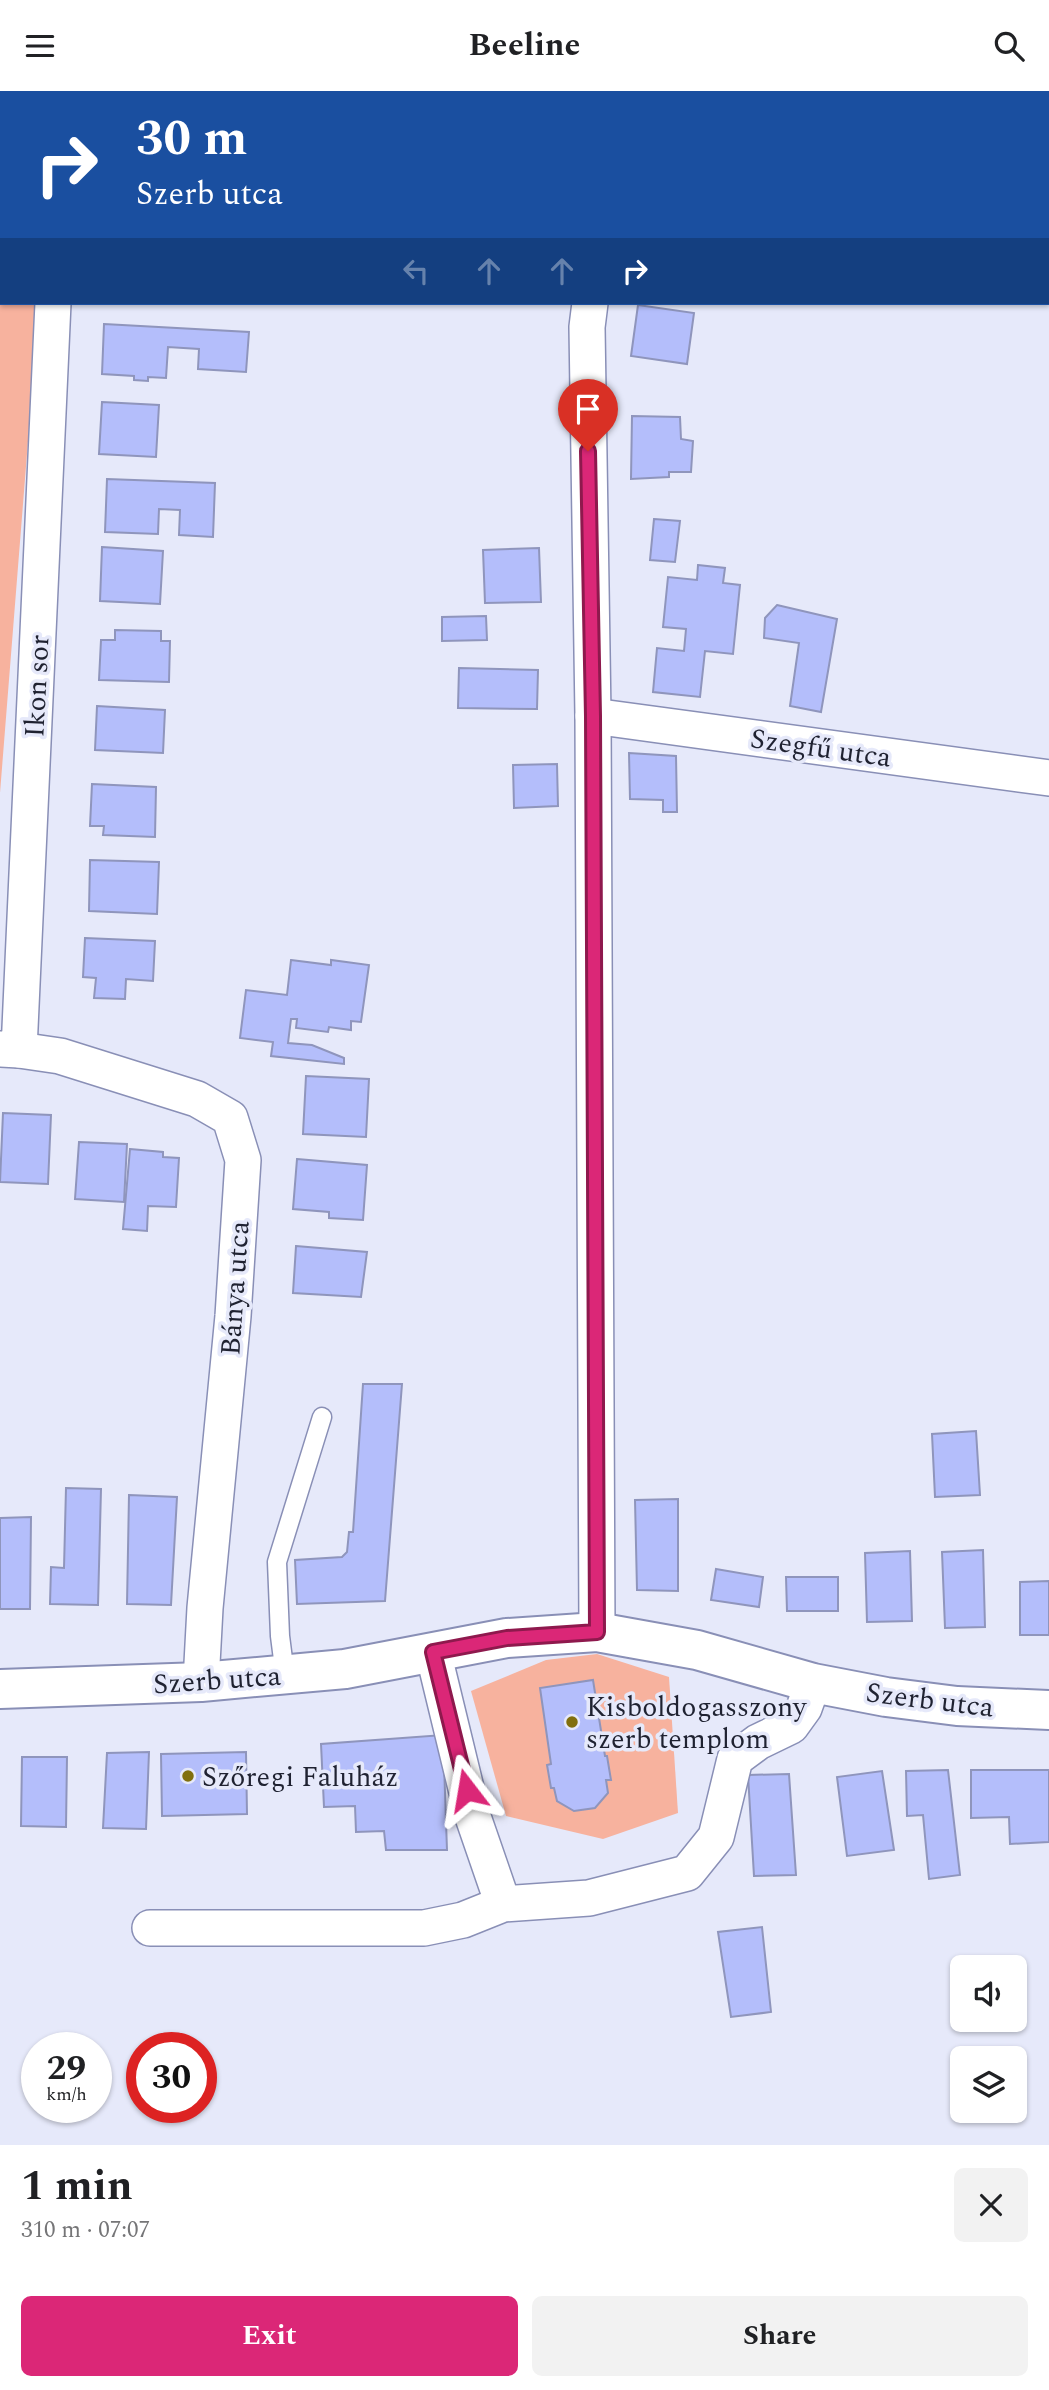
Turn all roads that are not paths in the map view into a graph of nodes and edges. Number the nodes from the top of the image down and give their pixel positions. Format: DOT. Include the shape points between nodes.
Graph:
graph roads {
  1 [pos="53,305"];
  2 [pos="590,305"];
  3 [pos="593,716"];
  4 [pos="1049,778"];
  5 [pos="10,1050"];
  6 [pos="322,1417"];
  7 [pos="597,1632"];
  8 [pos="433,1652"];
  9 [pos="285,1675"];
  10 [pos="201,1682"];
  11 [pos="813,1683"];
  12 [pos="0,1689"];
  13 [pos="1049,1710"];
  14 [pos="503,1904"];
  15 [pos="150,1927"];
  1 -- 5 [label="street, Ikon sor"];
  2 -- 3 [label="street"];
  3 -- 4 [label="street, Szegfű utca"];
  3 -- 7 [label="street"];
  5 -- 10 [label="street, Bánya utca" via="60,1056 197,1099 230,1118 243,1160"];
  6 -- 9 [label="lane" via="277,1562"];
  7 -- 8 [label="main road, Szerb utca" via="507,1638"];
  7 -- 11 [label="main road, Szerb utca" via="697,1650"];
  8 -- 9 [label="main road, Szerb utca"];
  8 -- 14 [label="street" via="473,1817"];
  9 -- 10 [label="main road, Szerb utca"];
  10 -- 12 [label="main road, Szerb utca"];
  11 -- 13 [label="main road, Szerb utca" via="957,1706"];
  11 -- 14 [label="street" via="804,1708 791,1725 735,1759 716,1837 687,1873 589,1898"];
  14 -- 15 [label="street" via="463,1920 424,1928"];
}
